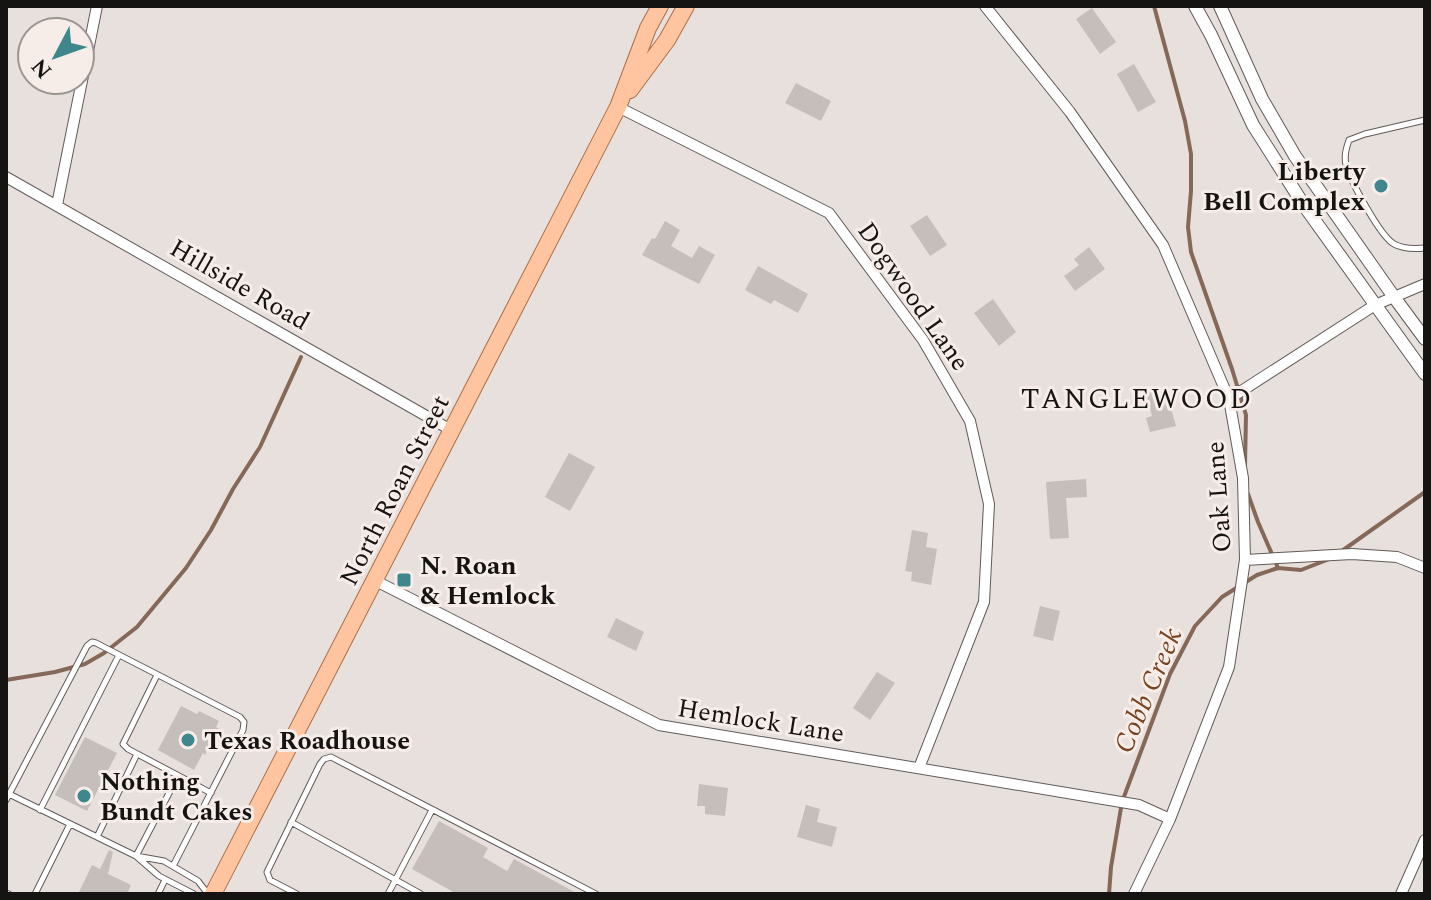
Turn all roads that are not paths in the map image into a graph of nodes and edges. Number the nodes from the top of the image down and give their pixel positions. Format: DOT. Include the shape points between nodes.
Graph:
graph roads {
  1 [pos="97,6"];
  2 [pos="660,6"];
  3 [pos="686,6"];
  4 [pos="985,6"];
  5 [pos="1195,6"];
  6 [pos="1220,6"];
  7 [pos="1260,95"];
  8 [pos="1242,102"];
  9 [pos="618,107"];
  10 [pos="1425,120"];
  11 [pos="6,177"];
  12 [pos="57,205"];
  13 [pos="1425,248"];
  14 [pos="1425,284"];
  15 [pos="1394,297"];
  16 [pos="1375,305"];
  17 [pos="1425,339"];
  18 [pos="1425,374"];
  19 [pos="1229,399"];
  20 [pos="451,430"];
  21 [pos="1245,560"];
  22 [pos="1425,568"];
  23 [pos="374,580"];
  24 [pos="119,655"];
  25 [pos="157,675"];
  26 [pos="137,754"];
  27 [pos="919,768"];
  28 [pos="178,776"];
  29 [pos="211,793"];
  30 [pos="7,797"];
  31 [pos="40,810"];
  32 [pos="432,810"];
  33 [pos="1170,819"];
  34 [pos="291,822"];
  35 [pos="70,824"];
  36 [pos="97,837"];
  37 [pos="1425,840"];
  38 [pos="136,856"];
  39 [pos="173,866"];
  40 [pos="165,880"];
  41 [pos="395,880"];
  42 [pos="35,894"];
  43 [pos="158,894"];
  44 [pos="194,894"];
  45 [pos="210,894"];
  46 [pos="297,894"];
  47 [pos="388,894"];
  48 [pos="421,894"];
  49 [pos="596,894"];
  50 [pos="1134,894"];
  51 [pos="1401,894"];
  1 -- 12 [label="street"];
  2 -- 9 [label="main road, North Roan Street"];
  3 -- 9 [label="main road, North Roan Street"];
  4 -- 19 [label="street, Oak Lane" via="1070,112 1163,245"];
  5 -- 8 [label="street"];
  6 -- 7 [label="street"];
  7 -- 8 [label="street"];
  7 -- 15 [label="street" via="1295,156"];
  8 -- 16 [label="street" via="1305,207"];
  9 -- 20 [label="main road, North Roan Street"];
  9 -- 27 [label="street, Dogwood Lane" via="829,213 923,340 970,421 989,504 984,602"];
  10 -- 13 [label="lane" via="1349,140 1345,153 1358,190 1386,238 1397,246"];
  11 -- 12 [label="street, Hillside Road"];
  12 -- 20 [label="street, Hillside Road"];
  14 -- 15 [label="street"];
  15 -- 16 [label="street"];
  15 -- 17 [label="street"];
  16 -- 18 [label="street"];
  16 -- 19 [label="street"];
  19 -- 21 [label="street, Oak Lane" via="1243,478"];
  20 -- 23 [label="main road, North Roan Street"];
  21 -- 22 [label="street" via="1352,554 1397,557"];
  21 -- 33 [label="street, Oak Lane" via="1229,667"];
  23 -- 27 [label="street, Hemlock Lane" via="659,725"];
  23 -- 45 [label="main road, North Roan Street"];
  24 -- 25 [label="lane"];
  24 -- 30 [label="lane" via="96,643 87,646"];
  24 -- 31 [label="lane"];
  25 -- 26 [label="lane" via="123,741"];
  25 -- 29 [label="lane" via="244,722"];
  26 -- 28 [label="lane"];
  26 -- 36 [label="lane"];
  27 -- 33 [label="street, Hemlock Lane" via="1139,805"];
  28 -- 29 [label="lane"];
  28 -- 38 [label="lane"];
  29 -- 39 [label="lane"];
  30 -- 31 [label="lane"];
  31 -- 35 [label="lane"];
  32 -- 34 [label="lane" via="331,757 320,764"];
  32 -- 41 [label="lane"];
  32 -- 49 [label="lane"];
  33 -- 50 [label="street, Oak Lane"];
  34 -- 41 [label="lane"];
  34 -- 46 [label="lane" via="267,874"];
  35 -- 36 [label="lane"];
  35 -- 42 [label="lane"];
  36 -- 38 [label="lane"];
  37 -- 51 [label="street"];
  38 -- 39 [label="lane"];
  38 -- 40 [label="lane"];
  39 -- 45 [label="lane"];
  40 -- 43 [label="lane"];
  40 -- 44 [label="lane"];
  41 -- 47 [label="lane"];
  41 -- 48 [label="lane"];
}
